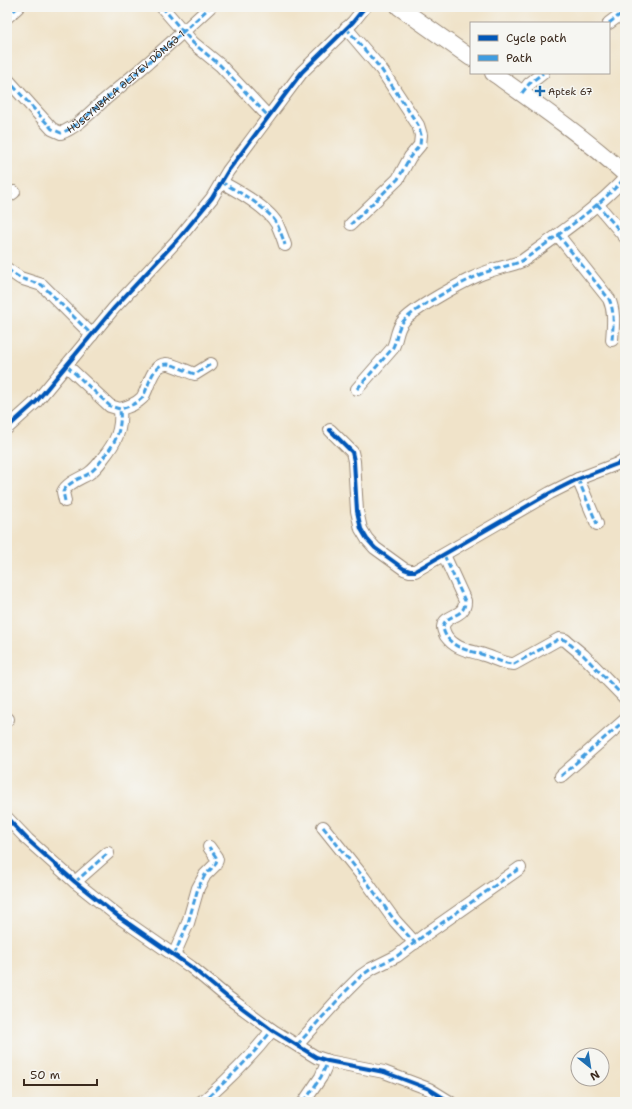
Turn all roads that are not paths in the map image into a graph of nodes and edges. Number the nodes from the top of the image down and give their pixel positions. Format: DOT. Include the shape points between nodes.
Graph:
graph roads {
  1 [pos="18,7"];
  2 [pos="162,7"];
  3 [pos="210,7"];
  4 [pos="365,7"];
  5 [pos="399,7"];
  6 [pos="625,11"];
  7 [pos="7,17"];
  8 [pos="610,22"];
  9 [pos="346,28"];
  10 [pos="183,32"];
  11 [pos="470,57"];
  12 [pos="494,74"];
  13 [pos="541,74"];
  14 [pos="7,79"];
  15 [pos="522,93"];
  16 [pos="268,116"];
  17 [pos="625,174"];
  18 [pos="625,178"];
  19 [pos="221,182"];
  20 [pos="597,204"];
  21 [pos="351,224"];
  22 [pos="558,235"];
  23 [pos="625,237"];
  24 [pos="285,245"];
  25 [pos="7,269"];
  26 [pos="92,335"];
  27 [pos="612,340"];
  28 [pos="211,364"];
  29 [pos="67,366"];
  30 [pos="357,389"];
  31 [pos="120,409"];
  32 [pos="7,428"];
  33 [pos="330,430"];
  34 [pos="625,459"];
  35 [pos="578,480"];
  36 [pos="65,501"];
  37 [pos="597,524"];
  38 [pos="444,555"];
  39 [pos="625,698"];
  40 [pos="625,720"];
  41 [pos="561,776"];
  42 [pos="7,818"];
  43 [pos="324,827"];
  44 [pos="209,847"];
  45 [pos="108,853"];
  46 [pos="520,868"];
  47 [pos="75,882"];
  48 [pos="415,943"];
  49 [pos="174,955"];
  50 [pos="272,1030"];
  51 [pos="297,1045"];
  52 [pos="328,1061"];
  53 [pos="201,1102"];
  54 [pos="304,1102"];
  55 [pos="450,1102"];
  1 -- 7 [label="street"];
  2 -- 10 [label="street"];
  3 -- 10 [label="street, HÜSEYNBALA ƏLIYEV DÖNGƏ 1"];
  4 -- 9 [label="street"];
  5 -- 11 [label="street"];
  6 -- 8 [label="street"];
  9 -- 16 [label="street" via="302,72"];
  9 -- 21 [label="street" via="381,69 418,126 421,136 420,145 398,179"];
  10 -- 14 [label="street, HÜSEYNBALA ƏLIYEV DÖNGƏ 1" via="67,131 61,133 52,129"];
  10 -- 16 [label="street" via="220,65"];
  12 -- 15 [label="street"];
  13 -- 15 [label="street"];
  15 -- 17 [label="street"];
  16 -- 19 [label="street"];
  18 -- 20 [label="street"];
  19 -- 24 [label="street" via="269,214 277,224"];
  19 -- 26 [label="street" via="212,198 180,236"];
  20 -- 22 [label="street"];
  20 -- 23 [label="street"];
  22 -- 27 [label="street" via="609,299 612,307"];
  22 -- 30 [label="street" via="522,261 472,278 405,319 398,330 392,349"];
  25 -- 26 [label="street" via="20,278 42,285"];
  26 -- 29 [label="street"];
  28 -- 31 [label="street" via="195,374 167,363 161,365 155,370 142,397 136,403"];
  29 -- 31 [label="street" via="110,406"];
  29 -- 32 [label="street" via="36,402"];
  31 -- 36 [label="street" via="121,421 114,444 90,473 65,487"];
  33 -- 38 [label="street" via="352,452 357,511 361,529 367,540 410,571"];
  34 -- 35 [label="street"];
  35 -- 37 [label="street"];
  35 -- 38 [label="street" via="550,493"];
  38 -- 39 [label="street" via="466,607 445,622 443,627 448,638 458,648 514,664 559,639 565,640"];
  40 -- 41 [label="street"];
  42 -- 47 [label="street"];
  43 -- 48 [label="street" via="395,921"];
  44 -- 49 [label="street" via="217,860 198,888 188,923"];
  45 -- 47 [label="street"];
  46 -- 48 [label="street"];
  47 -- 49 [label="street" via="118,917"];
  48 -- 51 [label="street" via="361,976"];
  49 -- 50 [label="street"];
  50 -- 51 [label="street"];
  50 -- 53 [label="street" via="243,1065"];
  51 -- 52 [label="street"];
  52 -- 54 [label="street" via="321,1077"];
  52 -- 55 [label="street" via="384,1072 429,1089"];
}
